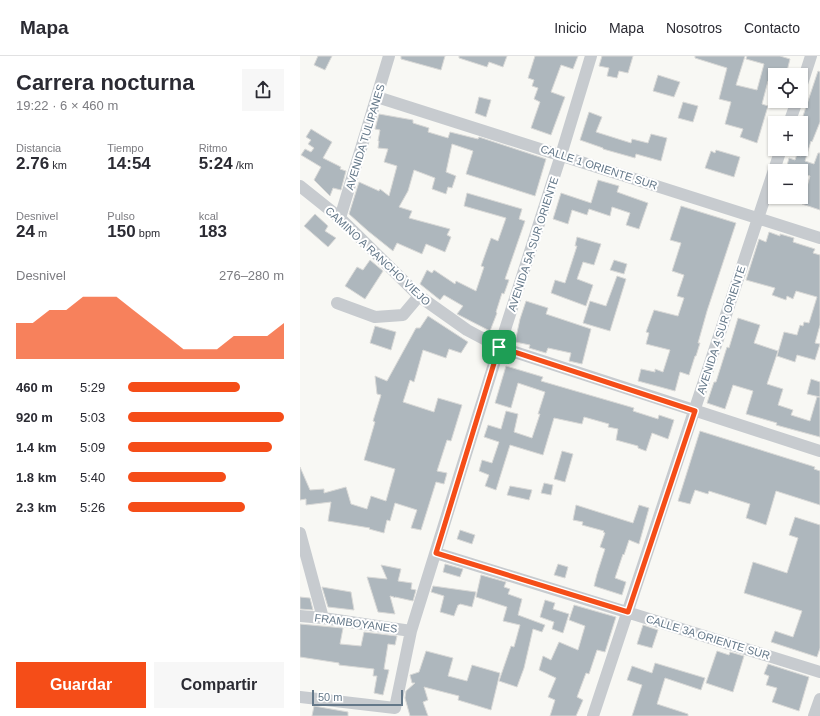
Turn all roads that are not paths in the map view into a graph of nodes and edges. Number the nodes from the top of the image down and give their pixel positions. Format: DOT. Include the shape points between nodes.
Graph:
graph roads {
  1 [pos="389,56"];
  2 [pos="591,56"];
  3 [pos="811,56"];
  4 [pos="807,68"];
  5 [pos="377,97"];
  6 [pos="561,156"];
  7 [pos="779,156"];
  8 [pos="300,186"];
  9 [pos="340,218"];
  10 [pos="758,218"];
  11 [pos="820,238"];
  12 [pos="419,296"];
  13 [pos="337,302"];
  14 [pos="499,347"];
  15 [pos="695,411"];
  16 [pos="820,451"];
  17 [pos="300,533"];
  18 [pos="436,553"];
  19 [pos="628,612"];
  20 [pos="300,616"];
  21 [pos="323,618"];
  22 [pos="411,631"];
  23 [pos="820,672"];
  24 [pos="300,697"];
  25 [pos="820,699"];
  26 [pos="593,716"];
  27 [pos="814,716"];
  1 -- 5 [label="street, AVENIDA TULIPANES"];
  2 -- 6 [label="street, AVENIDA 5A SUR ORIENTE"];
  3 -- 4 [label="street"];
  5 -- 6 [label="street, CALLE 1 ORIENTE SUR"];
  5 -- 9 [label="street, AVENIDA TULIPANES"];
  6 -- 10 [label="street, CALLE 1 ORIENTE SUR"];
  6 -- 14 [label="street, AVENIDA 5A SUR ORIENTE"];
  7 -- 10 [label="street, AVENIDA 4 SUR ORIENTE"];
  8 -- 9 [label="street, CAMINO A RANCHO VIEJO"];
  9 -- 12 [label="street, CAMINO A RANCHO VIEJO"];
  10 -- 11 [label="street, CALLE 1 ORIENTE SUR"];
  10 -- 15 [label="street, AVENIDA 4 SUR ORIENTE"];
  12 -- 13 [label="street" via="403,315 388,317 376,317"];
  12 -- 14 [label="street, CAMINO A RANCHO VIEJO" via="467,330"];
  14 -- 15 [label="street, CAMINO A RANCHO VIEJO"];
  14 -- 18 [label="street, AVENIDA 5A SUR ORIENTE"];
  15 -- 16 [label="street, CAMINO A RANCHO VIEJO"];
  15 -- 19 [label="street, AVENIDA 4 SUR ORIENTE"];
  17 -- 21 [label="street"];
  18 -- 19 [label="street, CALLE 3A ORIENTE SUR"];
  18 -- 22 [label="street, AVENIDA 5A SUR ORIENTE"];
  19 -- 23 [label="street, CALLE 3A ORIENTE SUR"];
  19 -- 26 [label="street, AVENIDA 4 SUR ORIENTE"];
  20 -- 21 [label="street, FRAMBOYANES"];
  21 -- 22 [label="street, FRAMBOYANES"];
  22 -- 24 [label="street, AVENIDA 5A SUR ORIENTE" via="395,708"];
  25 -- 27 [label="street"];
}
